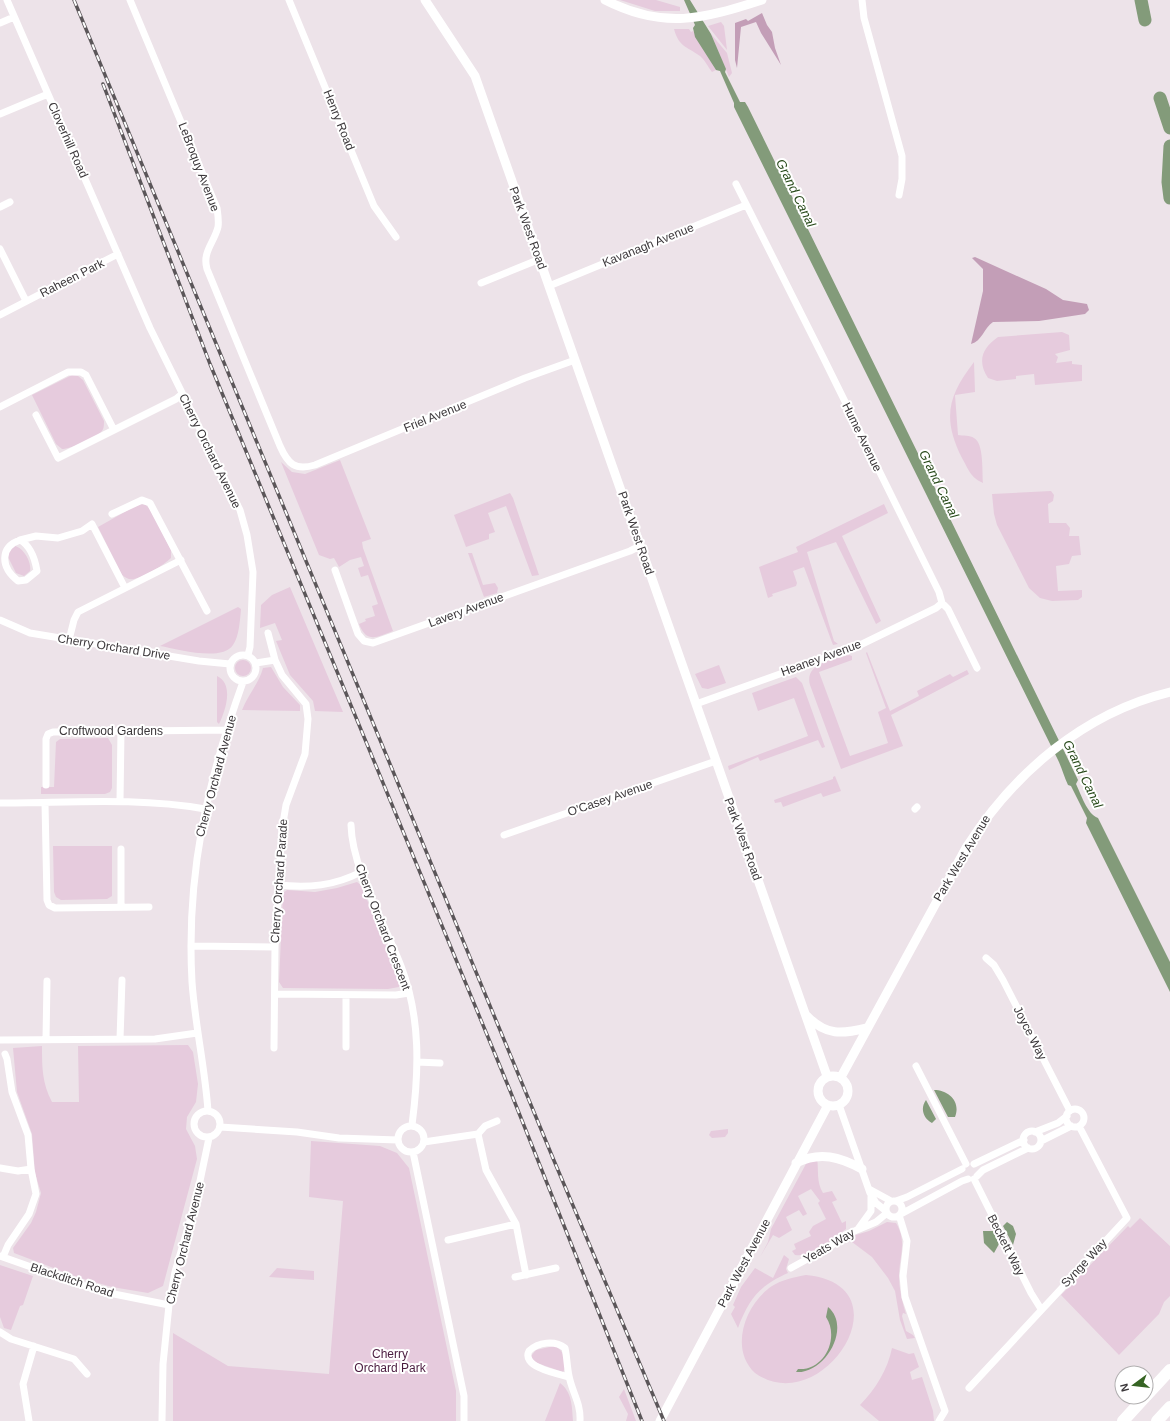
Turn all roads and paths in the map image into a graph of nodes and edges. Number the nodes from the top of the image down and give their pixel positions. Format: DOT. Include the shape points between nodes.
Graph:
graph roads {
  1 [pos="7,0"];
  2 [pos="130,0"];
  3 [pos="289,0"];
  4 [pos="425,0"];
  5 [pos="606,0"];
  6 [pos="762,0"];
  7 [pos="862,0"];
  8 [pos="14,18"];
  9 [pos="0,23"];
  10 [pos="48,94"];
  11 [pos="0,114"];
  12 [pos="736,184"];
  13 [pos="899,195"];
  14 [pos="10,202"];
  15 [pos="746,205"];
  16 [pos="0,206"];
  17 [pos="396,237"];
  18 [pos="0,250"];
  19 [pos="118,254"];
  20 [pos="540,259"];
  21 [pos="129,280"];
  22 [pos="481,283"];
  23 [pos="549,286"];
  24 [pos="26,301"];
  25 [pos="0,315"];
  26 [pos="575,360"];
  27 [pos="182,394"];
  28 [pos="0,407"];
  29 [pos="36,415"];
  30 [pos="114,430"];
  31 [pos="294,466"];
  32 [pos="112,514"];
  33 [pos="20,540"];
  34 [pos="640,546"];
  35 [pos="181,560"];
  36 [pos="335,570"];
  37 [pos="125,588"];
  38 [pos="942,603"];
  39 [pos="207,611"];
  40 [pos="0,620"];
  41 [pos="268,633"];
  42 [pos="69,640"];
  43 [pos="248,656"];
  44 [pos="275,660"];
  45 [pos="256,663"];
  46 [pos="230,664"];
  47 [pos="977,668"];
  48 [pos="243,682"];
  49 [pos="1170,692"];
  50 [pos="696,704"];
  51 [pos="227,730"];
  52 [pos="121,731"];
  53 [pos="716,761"];
  54 [pos="46,785"];
  55 [pos="120,802"];
  56 [pos="0,803"];
  57 [pos="46,803"];
  58 [pos="205,809"];
  59 [pos="351,825"];
  60 [pos="504,836"];
  61 [pos="121,849"];
  62 [pos="361,872"];
  63 [pos="278,885"];
  64 [pos="121,907"];
  65 [pos="149,907"];
  66 [pos="191,946"];
  67 [pos="274,946"];
  68 [pos="986,958"];
  69 [pos="122,980"];
  70 [pos="47,981"];
  71 [pos="409,993"];
  72 [pos="275,994"];
  73 [pos="346,995"];
  74 [pos="806,1015"];
  75 [pos="867,1028"];
  76 [pos="197,1033"];
  77 [pos="46,1039"];
  78 [pos="120,1039"];
  79 [pos="0,1040"];
  80 [pos="346,1047"];
  81 [pos="274,1048"];
  82 [pos="5,1054"];
  83 [pos="417,1062"];
  84 [pos="440,1063"];
  85 [pos="916,1066"];
  86 [pos="827,1076"];
  87 [pos="841,1077"];
  88 [pos="828,1105"];
  89 [pos="839,1105"];
  90 [pos="208,1111"];
  91 [pos="1068,1114"];
  92 [pos="497,1121"];
  93 [pos="412,1125"];
  94 [pos="1071,1126"];
  95 [pos="1079,1126"];
  96 [pos="220,1127"];
  97 [pos="1035,1132"];
  98 [pos="478,1134"];
  99 [pos="209,1138"];
  100 [pos="398,1140"];
  101 [pos="1024,1140"];
  102 [pos="1041,1141"];
  103 [pos="424,1142"];
  104 [pos="1028,1148"];
  105 [pos="413,1152"];
  106 [pos="796,1163"];
  107 [pos="974,1164"];
  108 [pos="964,1167"];
  109 [pos="0,1168"];
  110 [pos="31,1169"];
  111 [pos="862,1169"];
  112 [pos="973,1178"];
  113 [pos="870,1191"];
  114 [pos="894,1201"];
  115 [pos="886,1212"];
  116 [pos="900,1215"];
  117 [pos="516,1224"];
  118 [pos="858,1229"];
  119 [pos="448,1240"];
  120 [pos="2,1256"];
  121 [pos="556,1268"];
  122 [pos="791,1268"];
  123 [pos="526,1274"];
  124 [pos="515,1277"];
  125 [pos="169,1304"];
  126 [pos="1042,1309"];
  127 [pos="0,1332"];
  128 [pos="34,1346"];
  129 [pos="1170,1370"];
  130 [pos="87,1374"];
  131 [pos="569,1377"];
  132 [pos="1154,1387"];
  133 [pos="969,1388"];
  134 [pos="1137,1405"];
  135 [pos="1170,1407"];
  136 [pos="29,1421"];
  137 [pos="162,1421"];
  138 [pos="464,1421"];
  139 [pos="580,1421"];
  140 [pos="660,1421"];
  141 [pos="940,1421"];
  142 [pos="1123,1421"];
  143 [pos="1157,1421"];
  1 -- 8 [label="street, Cloverhill Road"];
  2 -- 31 [label="street, LeBroquy Avenue" via="216,208 218,228 206,255 207,269 284,456"];
  3 -- 17 [label="street, Henry Road" via="374,206"];
  4 -- 20 [label="street, Park West Road" via="474,76"];
  5 -- 6 [label="street" via="639,14 676,20 711,15"];
  7 -- 13 [label="street" via="864,18 902,156"];
  8 -- 9 [label="street"];
  8 -- 10 [label="street, Cloverhill Road"];
  10 -- 11 [label="street"];
  10 -- 19 [label="street, Cloverhill Road"];
  12 -- 15 [label="street, Hume Avenue"];
  14 -- 16 [label="street"];
  15 -- 23 [label="street, Kavanagh Avenue"];
  15 -- 38 [label="street, Hume Avenue" via="939,592"];
  18 -- 24 [label="street, Raheen Park"];
  19 -- 21 [label="street, Cloverhill Road"];
  19 -- 24 [label="street, Raheen Park"];
  20 -- 22 [label="street"];
  20 -- 23 [label="street, Park West Road"];
  21 -- 27 [label="street, Cherry Orchard Avenue"];
  23 -- 26 [label="street, Park West Road"];
  24 -- 25 [label="street, Raheen Park"];
  26 -- 31 [label="street, Friel Avenue" via="525,378 315,465 305,468"];
  26 -- 34 [label="street, Park West Road"];
  27 -- 30 [label="street"];
  27 -- 43 [label="street, Cherry Orchard Avenue" via="236,501 247,535 253,584"];
  28 -- 30 [label="street" via="68,372 81,372 86,375"];
  29 -- 30 [label="street" via="58,458"];
  32 -- 35 [label="street" via="142,500 150,503"];
  33 -- 33 [label="street" via="26,543 31,551 37,571 26,580 18,581 8,572 2,553 8,544"];
  33 -- 37 [label="street" via="36,536 58,538 82,531 92,524"];
  34 -- 36 [label="street, Lavery Avenue" via="373,643 364,641 358,634"];
  34 -- 50 [label="street, Park West Road"];
  35 -- 37 [label="street"];
  35 -- 39 [label="street"];
  37 -- 42 [label="street" via="78,612"];
  38 -- 47 [label="street, Hume Avenue" via="948,609"];
  38 -- 50 [label="street, Heaney Avenue" via="925,614 858,646"];
  40 -- 42 [label="street, Cherry Orchard Drive" via="30,633"];
  41 -- 44 [label="street, Cherry Orchard Parade"];
  42 -- 46 [label="street, Cherry Orchard Drive"];
  43 -- 45 [label="street"];
  43 -- 46 [label="street" via="238,656"];
  44 -- 45 [label="street"];
  44 -- 63 [label="street, Cherry Orchard Parade" via="282,675 306,704 308,719 303,764 284,814"];
  45 -- 48 [label="street" via="254,676"];
  46 -- 48 [label="street" via="232,676"];
  48 -- 51 [label="street, Cherry Orchard Avenue"];
  49 -- 75 [label="street, Park West Avenue" via="1120,708 1076,733 1015,782 983,822 926,918"];
  50 -- 53 [label="street, Park West Road"];
  51 -- 52 [label="street, Croftwood Gardens"];
  51 -- 58 [label="street, Cherry Orchard Avenue"];
  52 -- 54 [label="street, Croftwood Gardens" via="48,734"];
  52 -- 55 [label="street"];
  53 -- 60 [label="street, O'Casey Avenue"];
  53 -- 74 [label="street, Park West Road"];
  55 -- 57 [label="street"];
  55 -- 58 [label="street" via="185,805"];
  56 -- 57 [label="street"];
  57 -- 64 [label="street" via="49,905 55,908"];
  58 -- 66 [label="street, Cherry Orchard Avenue" via="192,905"];
  59 -- 62 [label="street, Cherry Orchard Crescent" via="352,845"];
  61 -- 64 [label="street"];
  62 -- 63 [label="street" via="323,886"];
  62 -- 71 [label="street, Cherry Orchard Crescent" via="401,967"];
  63 -- 67 [label="street, Cherry Orchard Parade"];
  64 -- 65 [label="street"];
  66 -- 67 [label="street"];
  66 -- 76 [label="street, Cherry Orchard Avenue"];
  67 -- 72 [label="street, Cherry Orchard Parade"];
  68 -- 91 [label="street, Joyce Way" via="994,965 1003,980"];
  69 -- 78 [label="street"];
  70 -- 77 [label="street"];
  71 -- 73 [label="street"];
  71 -- 83 [label="street, Cherry Orchard Crescent" via="417,1033"];
  72 -- 73 [label="street"];
  72 -- 81 [label="street, Cherry Orchard Parade"];
  73 -- 80 [label="street"];
  74 -- 75 [label="street" via="822,1029 831,1032 845,1033"];
  74 -- 86 [label="street, Park West Road"];
  75 -- 87 [label="street, Park West Avenue"];
  76 -- 78 [label="street" via="155,1039"];
  76 -- 90 [label="street, Cherry Orchard Avenue" via="206,1080"];
  77 -- 78 [label="street"];
  77 -- 79 [label="street"];
  82 -- 110 [label="street" via="12,1092 28,1135"];
  83 -- 84 [label="street"];
  83 -- 93 [label="street, Cherry Orchard Crescent"];
  85 -- 108 [label="street"];
  86 -- 87 [label="street"];
  86 -- 88 [label="street" via="820,1083 818,1094"];
  87 -- 89 [label="street" via="849,1089 846,1099"];
  88 -- 89 [label="street"];
  88 -- 106 [label="street, Park West Avenue"];
  89 -- 111 [label="street"];
  90 -- 96 [label="street" via="218,1117"];
  90 -- 99 [label="street" via="195,1118 194,1128 202,1137"];
  91 -- 94 [label="street" via="1067,1121"];
  91 -- 95 [label="street" via="1075,1110 1082,1114 1083,1122"];
  91 -- 97 [label="street" via="1058,1123"];
  92 -- 98 [label="street" via="485,1126"];
  93 -- 100 [label="street" via="400,1131"];
  93 -- 103 [label="street" via="422,1131"];
  94 -- 95 [label="street"];
  94 -- 102 [label="street"];
  95 -- 126 [label="street, Synge Way" via="1127,1218"];
  96 -- 99 [label="street" via="218,1132"];
  96 -- 100 [label="street" via="297,1132 339,1138"];
  97 -- 101 [label="street" via="1027,1133"];
  97 -- 102 [label="street"];
  98 -- 103 [label="street"];
  98 -- 117 [label="street" via="486,1170"];
  99 -- 125 [label="street, Cherry Orchard Avenue"];
  100 -- 105 [label="street" via="404,1150"];
  101 -- 104 [label="street"];
  101 -- 107 [label="street"];
  102 -- 104 [label="street" via="1036,1148"];
  103 -- 105 [label="street" via="420,1149"];
  104 -- 112 [label="street" via="982,1170"];
  105 -- 138 [label="street" via="464,1396"];
  106 -- 111 [label="street" via="808,1158 827,1156"];
  106 -- 140 [label="street, Park West Avenue"];
  107 -- 108 [label="street"];
  107 -- 112 [label="street" via="978,1171"];
  108 -- 112 [label="street" via="962,1174"];
  108 -- 114 [label="street" via="907,1197"];
  109 -- 110 [label="street" via="18,1171"];
  110 -- 120 [label="street" via="36,1194 34,1203 25,1222"];
  111 -- 113 [label="street"];
  112 -- 116 [label="street" via="962,1181"];
  112 -- 126 [label="street, Beckett Way" via="1030,1294"];
  113 -- 114 [label="street"];
  113 -- 115 [label="street" via="876,1203"];
  113 -- 118 [label="street" via="872,1208"];
  114 -- 115 [label="street" via="887,1204"];
  114 -- 116 [label="street" via="902,1206"];
  115 -- 116 [label="street" via="893,1218"];
  115 -- 118 [label="street, Yeats Way" via="876,1222"];
  116 -- 141 [label="street" via="907,1241 902,1287 945,1411"];
  117 -- 119 [label="street"];
  117 -- 123 [label="street"];
  118 -- 122 [label="street, Yeats Way"];
  120 -- 125 [label="street, Blackditch Road" via="99,1291"];
  121 -- 123 [label="street"];
  123 -- 124 [label="street"];
  125 -- 137 [label="street, Cherry Orchard Avenue" via="163,1364"];
  126 -- 133 [label="street, Synge Way"];
  127 -- 128 [label="street"];
  128 -- 130 [label="street" via="74,1359"];
  128 -- 136 [label="street" via="24,1384"];
  129 -- 132 [label="highway"];
  131 -- 131 [label="street" via="531,1363 528,1358 529,1351 551,1342 559,1343 565,1348"];
  131 -- 139 [label="street" via="576,1393"];
  134 -- 142 [label="highway"];
  135 -- 143 [label="highway"];
}
